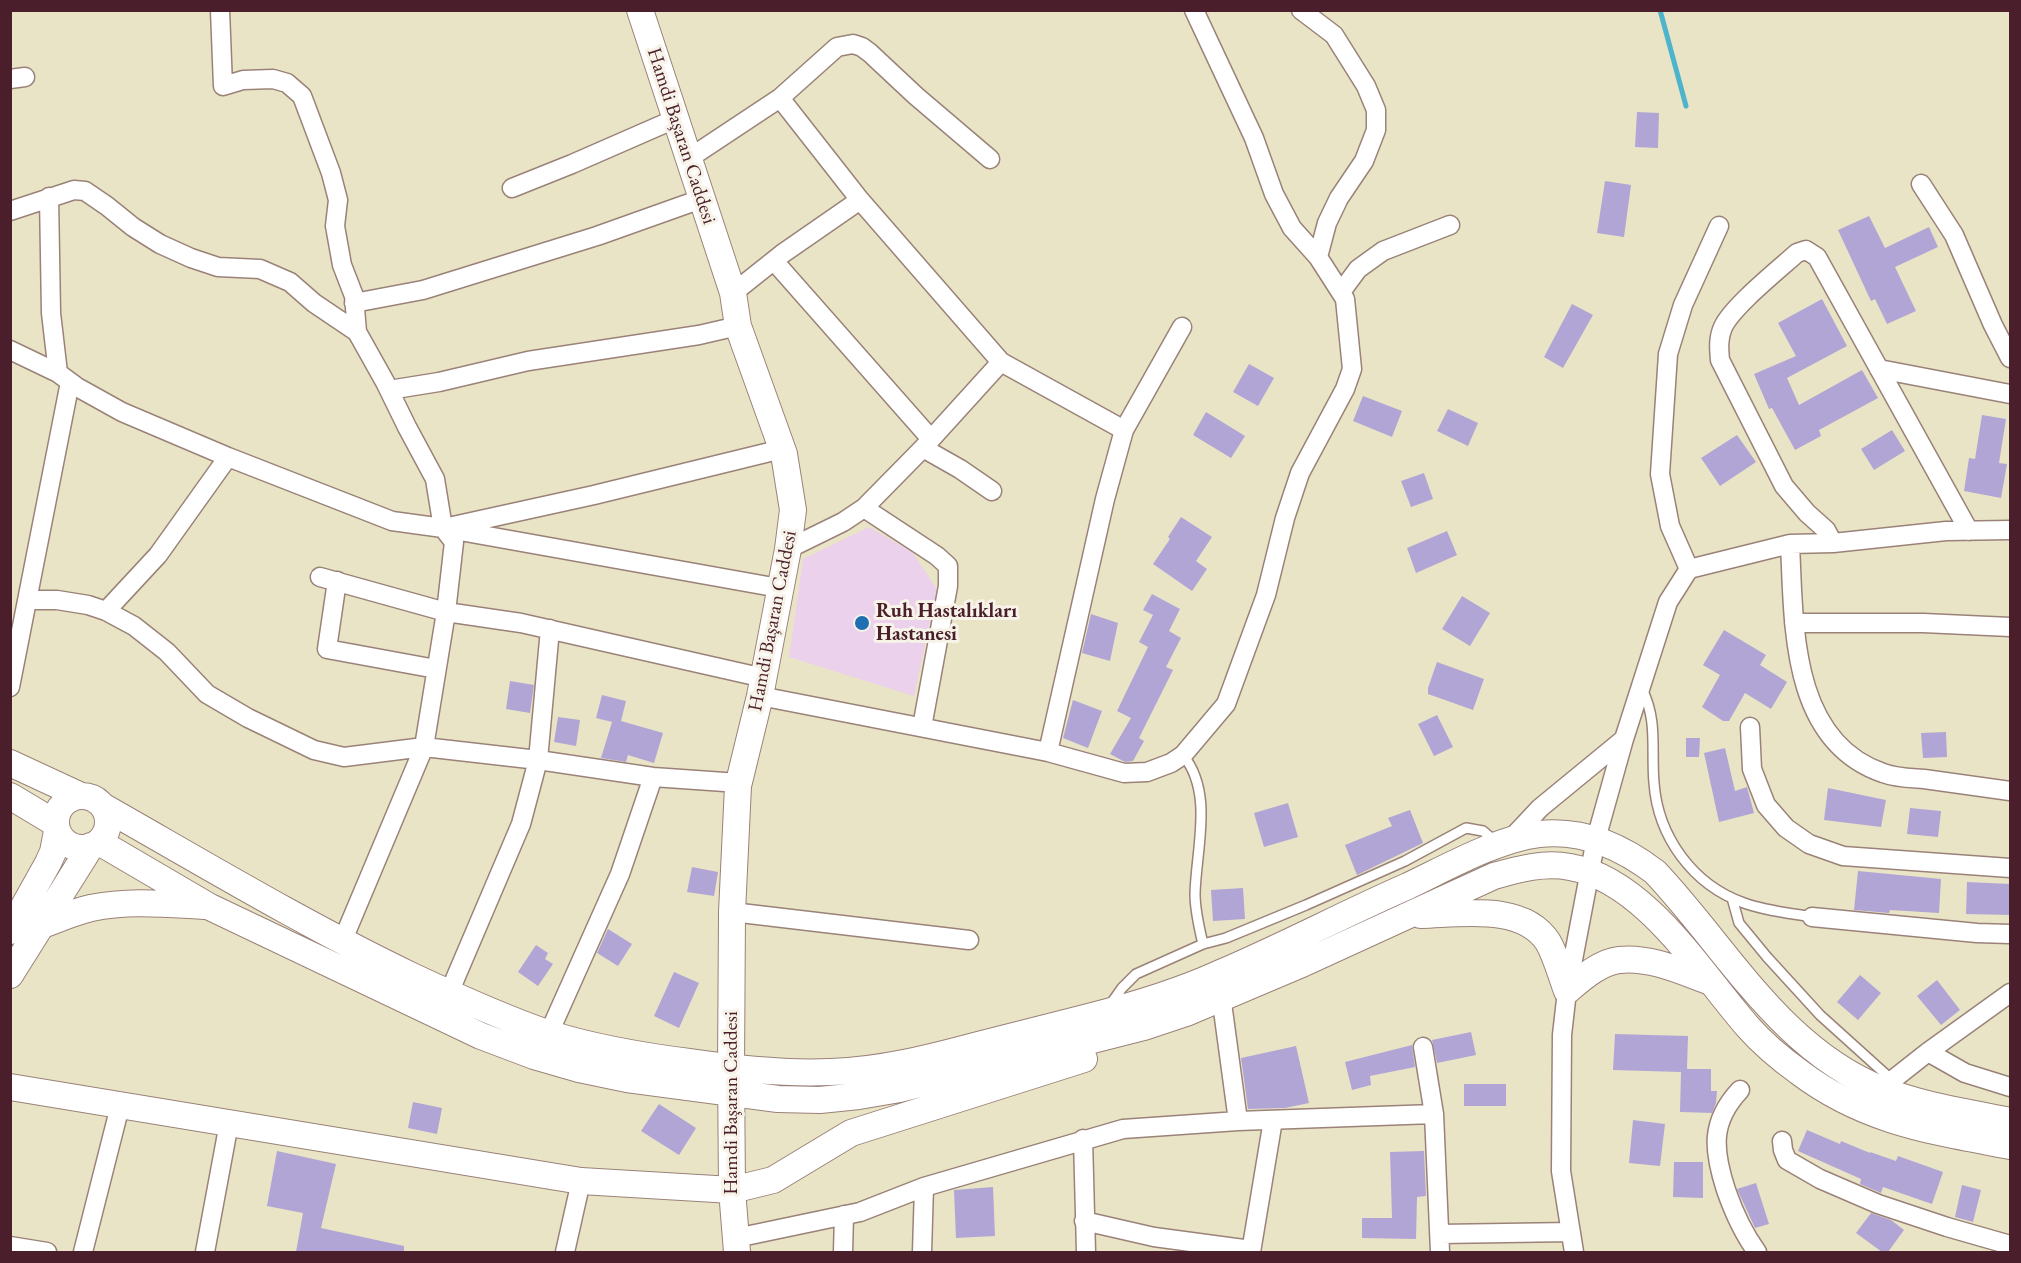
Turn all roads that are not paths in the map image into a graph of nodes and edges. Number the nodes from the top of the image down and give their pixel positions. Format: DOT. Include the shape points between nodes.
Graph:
graph roads {
  1 [pos="220,10"];
  2 [pos="640,10"];
  3 [pos="1194,10"];
  4 [pos="1301,10"];
  5 [pos="780,98"];
  6 [pos="675,119"];
  7 [pos="688,159"];
  8 [pos="990,159"];
  9 [pos="1921,184"];
  10 [pos="512,188"];
  11 [pos="49,197"];
  12 [pos="701,199"];
  13 [pos="860,200"];
  14 [pos="10,211"];
  15 [pos="1450,225"];
  16 [pos="1719,226"];
  17 [pos="1318,258"];
  18 [pos="774,261"];
  19 [pos="1341,292"];
  20 [pos="733,293"];
  21 [pos="354,303"];
  22 [pos="738,326"];
  23 [pos="1182,327"];
  24 [pos="357,332"];
  25 [pos="10,350"];
  26 [pos="2010,358"];
  27 [pos="1001,362"];
  28 [pos="1879,369"];
  29 [pos="64,378"];
  30 [pos="389,390"];
  31 [pos="2010,394"];
  32 [pos="1124,430"];
  33 [pos="927,444"];
  34 [pos="782,448"];
  35 [pos="228,457"];
  36 [pos="992,491"];
  37 [pos="864,508"];
  38 [pos="443,528"];
  39 [pos="2010,530"];
  40 [pos="1969,531"];
  41 [pos="1833,543"];
  42 [pos="1790,544"];
  43 [pos="788,549"];
  44 [pos="1689,569"];
  45 [pos="780,588"];
  46 [pos="29,600"];
  47 [pos="106,611"];
  48 [pos="446,612"];
  49 [pos="1794,623"];
  50 [pos="2010,627"];
  51 [pos="550,629"];
  52 [pos="436,669"];
  53 [pos="10,687"];
  54 [pos="762,687"];
  55 [pos="1641,687"];
  56 [pos="922,727"];
  57 [pos="1750,727"];
  58 [pos="1624,739"];
  59 [pos="424,747"];
  60 [pos="1048,752"];
  61 [pos="1183,755"];
  62 [pos="538,760"];
  63 [pos="10,763"];
  64 [pos="653,777"];
  65 [pos="739,783"];
  66 [pos="2010,791"];
  67 [pos="79,795"];
  68 [pos="10,796"];
  69 [pos="104,807"];
  70 [pos="56,827"];
  71 [pos="1596,839"];
  72 [pos="1504,843"];
  73 [pos="95,844"];
  74 [pos="2010,868"];
  75 [pos="1590,871"];
  76 [pos="1732,898"];
  77 [pos="210,907"];
  78 [pos="732,912"];
  79 [pos="1412,915"];
  80 [pos="1812,917"];
  81 [pos="43,925"];
  82 [pos="10,931"];
  83 [pos="2010,934"];
  84 [pos="969,940"];
  85 [pos="342,942"];
  86 [pos="1203,944"];
  87 [pos="10,975"];
  88 [pos="1713,983"];
  89 [pos="1567,990"];
  90 [pos="449,993"];
  91 [pos="2010,993"];
  92 [pos="1220,994"];
  93 [pos="1106,1012"];
  94 [pos="549,1034"];
  95 [pos="1423,1047"];
  96 [pos="1928,1052"];
  97 [pos="731,1068"];
  98 [pos="1886,1085"];
  99 [pos="2010,1086"];
  100 [pos="10,1087"];
  101 [pos="1740,1090"];
  102 [pos="731,1094"];
  103 [pos="120,1106"];
  104 [pos="1434,1114"];
  105 [pos="1273,1120"];
  106 [pos="1238,1121"];
  107 [pos="2010,1121"];
  108 [pos="229,1123"];
  109 [pos="1083,1140"];
  110 [pos="1782,1141"];
  111 [pos="2010,1146"];
  112 [pos="580,1181"];
  113 [pos="924,1187"];
  114 [pos="732,1190"];
  115 [pos="844,1215"];
  116 [pos="1084,1221"];
  117 [pos="1571,1233"];
  118 [pos="1440,1234"];
  119 [pos="737,1245"];
  120 [pos="2010,1245"];
  121 [pos="10,1246"];
  122 [pos="1251,1251"];
  123 [pos="47,1252"];
  124 [pos="83,1252"];
  125 [pos="205,1252"];
  126 [pos="565,1252"];
  127 [pos="843,1252"];
  128 [pos="922,1252"];
  129 [pos="1086,1252"];
  130 [pos="1440,1252"];
  131 [pos="1574,1252"];
  132 [pos="1757,1252"];
  1 -- 21 [label="street" via="223,86 243,80 273,79 287,83 302,96 338,200 335,226"];
  2 -- 6 [label="main road, Hamdi Başaran Caddesi"];
  3 -- 17 [label="street" via="1254,138 1274,194 1292,228"];
  4 -- 17 [label="street" via="1334,35 1366,86 1376,110 1376,130 1364,161 1327,223"];
  5 -- 7 [label="street"];
  5 -- 8 [label="street" via="837,47 862,46"];
  5 -- 13 [label="street"];
  6 -- 7 [label="main road, Hamdi Başaran Caddesi"];
  6 -- 10 [label="street"];
  7 -- 12 [label="main road, Hamdi Başaran Caddesi"];
  9 -- 26 [label="street" via="1954,235"];
  11 -- 14 [label="street"];
  11 -- 24 [label="street" via="85,191 160,244 218,267 260,269 290,282"];
  11 -- 29 [label="street" via="51,312"];
  12 -- 20 [label="main road, Hamdi Başaran Caddesi"];
  12 -- 21 [label="street" via="423,290"];
  13 -- 18 [label="street"];
  13 -- 27 [label="street"];
  15 -- 19 [label="street" via="1383,251 1358,269"];
  16 -- 44 [label="street" via="1683,305 1668,354 1660,474 1670,526"];
  17 -- 19 [label="street"];
  18 -- 20 [label="street"];
  18 -- 33 [label="street"];
  19 -- 61 [label="street" via="1352,369 1300,473 1266,595 1226,704"];
  20 -- 22 [label="main road, Hamdi Başaran Caddesi"];
  21 -- 24 [label="street"];
  22 -- 30 [label="street" via="528,361"];
  22 -- 34 [label="main road, Hamdi Başaran Caddesi"];
  23 -- 32 [label="street"];
  24 -- 30 [label="street"];
  25 -- 29 [label="street"];
  27 -- 32 [label="street"];
  27 -- 33 [label="street"];
  28 -- 31 [label="street"];
  28 -- 40 [label="street"];
  28 -- 41 [label="street" via="1817,257 1806,250 1797,253 1731,314 1719,338 1720,360 1774,469"];
  29 -- 35 [label="street" via="123,412"];
  29 -- 46 [label="street"];
  30 -- 38 [label="street" via="435,479"];
  32 -- 60 [label="street"];
  33 -- 36 [label="street"];
  33 -- 37 [label="street"];
  34 -- 38 [label="street"];
  34 -- 43 [label="main road, Hamdi Başaran Caddesi" via="793,510"];
  35 -- 38 [label="street" via="392,521"];
  35 -- 47 [label="street" via="158,555"];
  37 -- 43 [label="street"];
  37 -- 56 [label="street" via="948,566 948,586"];
  38 -- 45 [label="street"];
  38 -- 48 [label="street" via="454,542"];
  39 -- 40 [label="street"];
  40 -- 41 [label="street"];
  41 -- 42 [label="street"];
  42 -- 44 [label="street"];
  42 -- 49 [label="street"];
  43 -- 45 [label="main road, Hamdi Başaran Caddesi"];
  44 -- 55 [label="street" via="1668,602"];
  45 -- 54 [label="main road, Hamdi Başaran Caddesi"];
  46 -- 47 [label="street" via="57,600"];
  46 -- 53 [label="street"];
  47 -- 59 [label="street" via="134,626 167,652 207,694 314,750 344,757"];
  48 -- 51 [label="street"];
  48 -- 52 [label="street"];
  48 -- 52 [label="street" via="329,579 327,649"];
  49 -- 50 [label="street"];
  49 -- 66 [label="street" via="1806,690 1826,732 1843,750 1863,765 1886,774"];
  51 -- 54 [label="street"];
  51 -- 62 [label="street"];
  52 -- 59 [label="street"];
  54 -- 56 [label="street"];
  54 -- 65 [label="main road, Hamdi Başaran Caddesi"];
  55 -- 58 [label="street"];
  55 -- 76 [label="lane" via="1650,704 1653,781 1664,826 1695,872"];
  56 -- 60 [label="street"];
  57 -- 74 [label="street" via="1752,769 1766,805 1785,828 1809,844 1843,856"];
  58 -- 71 [label="street"];
  58 -- 72 [label="street"];
  59 -- 62 [label="street"];
  59 -- 85 [label="street"];
  60 -- 61 [label="street" via="1124,773 1148,772"];
  61 -- 86 [label="lane" via="1199,786 1201,819 1195,892"];
  62 -- 64 [label="street"];
  62 -- 90 [label="street" via="521,824"];
  63 -- 67 [label="main road"];
  64 -- 65 [label="street"];
  64 -- 94 [label="street" via="620,874"];
  65 -- 78 [label="main road, Hamdi Başaran Caddesi"];
  67 -- 69 [label="main road" via="97,800"];
  67 -- 70 [label="main road" via="64,801"];
  68 -- 70 [label="main road"];
  69 -- 73 [label="main road" via="109,822 104,836"];
  69 -- 85 [label="main road"];
  70 -- 73 [label="main road" via="67,844 83,848"];
  70 -- 82 [label="main road" via="53,852"];
  71 -- 72 [label="main road" via="1561,833 1537,834"];
  71 -- 75 [label="street"];
  71 -- 98 [label="main road" via="1616,846 1655,872 1762,1001 1792,1030 1846,1071"];
  72 -- 86 [label="lane" via="1483,831 1466,828 1316,901"];
  72 -- 92 [label="main road" via="1368,903"];
  73 -- 77 [label="main road"];
  73 -- 81 [label="main road"];
  75 -- 79 [label="main road" via="1542,865 1519,868"];
  75 -- 88 [label="main road" via="1630,893"];
  75 -- 89 [label="street"];
  76 -- 80 [label="lane" via="1758,908"];
  76 -- 98 [label="lane" via="1739,922 1767,957"];
  77 -- 81 [label="main road" via="117,904 66,915"];
  77 -- 102 [label="main road" via="470,1031 534,1056 627,1079"];
  78 -- 84 [label="street"];
  78 -- 97 [label="main road, Hamdi Başaran Caddesi"];
  79 -- 89 [label="main road" via="1510,916 1531,925 1548,942"];
  79 -- 92 [label="main road"];
  80 -- 83 [label="street"];
  81 -- 87 [label="main road"];
  85 -- 90 [label="main road"];
  86 -- 93 [label="lane" via="1136,974"];
  88 -- 89 [label="main road" via="1664,966 1618,959 1593,970"];
  88 -- 111 [label="main road" via="1770,1049 1827,1091 1909,1126"];
  89 -- 117 [label="street" via="1562,1035 1561,1171"];
  90 -- 94 [label="main road"];
  91 -- 96 [label="street"];
  92 -- 93 [label="main road" via="1176,991"];
  92 -- 102 [label="main road" via="1144,1027 900,1089 820,1100"];
  92 -- 106 [label="street"];
  92 -- 114 [label="main road" via="1158,1036 851,1133 773,1180"];
  93 -- 97 [label="main road" via="879,1068 830,1072"];
  94 -- 97 [label="main road" via="645,1056"];
  95 -- 104 [label="street"];
  96 -- 98 [label="street"];
  96 -- 99 [label="street" via="1965,1073"];
  97 -- 102 [label="main road, Hamdi Başaran Caddesi"];
  98 -- 107 [label="main road" via="1916,1101"];
  100 -- 103 [label="main road"];
  101 -- 132 [label="street" via="1719,1124 1716,1156 1735,1216"];
  102 -- 114 [label="main road, Hamdi Başaran Caddesi"];
  103 -- 108 [label="main road"];
  103 -- 124 [label="street"];
  104 -- 105 [label="street"];
  104 -- 118 [label="street"];
  105 -- 106 [label="street"];
  105 -- 122 [label="street"];
  106 -- 109 [label="street" via="1123,1129"];
  108 -- 112 [label="main road"];
  108 -- 125 [label="street"];
  109 -- 113 [label="street"];
  109 -- 116 [label="street"];
  110 -- 120 [label="street" via="1787,1160 1820,1179 1888,1207"];
  112 -- 114 [label="main road"];
  112 -- 126 [label="street"];
  113 -- 115 [label="street"];
  113 -- 128 [label="street"];
  114 -- 119 [label="main road, Hamdi Başaran Caddesi"];
  115 -- 119 [label="street"];
  115 -- 127 [label="street"];
  116 -- 122 [label="street" via="1154,1237"];
  116 -- 129 [label="street"];
  117 -- 118 [label="street"];
  117 -- 131 [label="street"];
  118 -- 130 [label="street"];
  121 -- 123 [label="street"];
}
